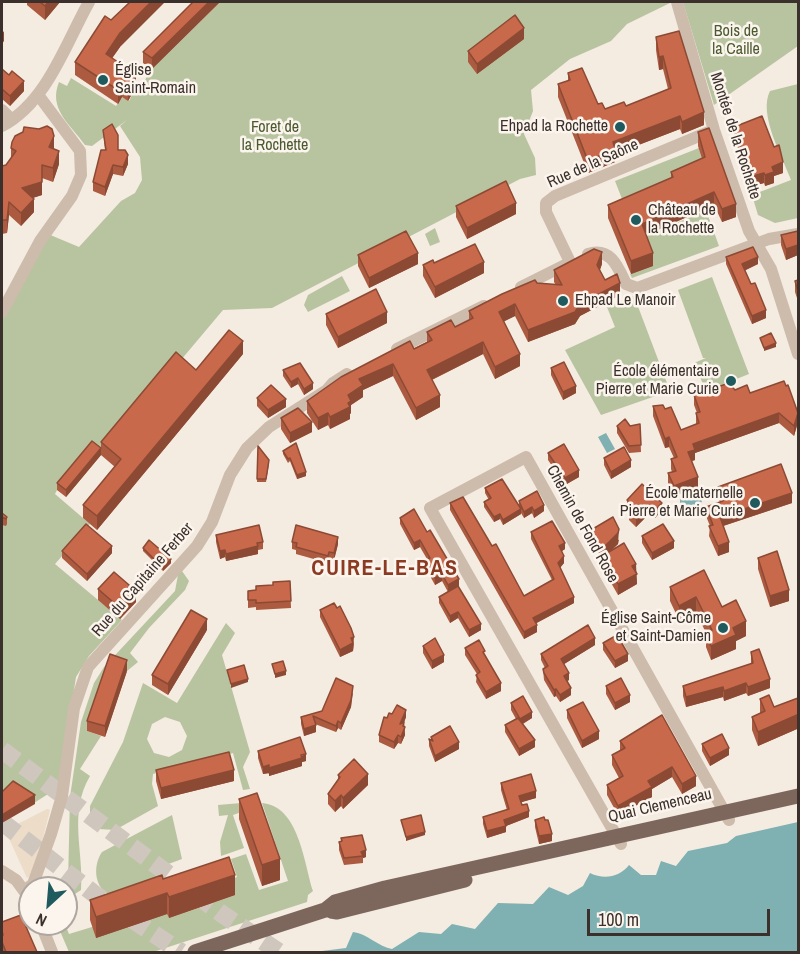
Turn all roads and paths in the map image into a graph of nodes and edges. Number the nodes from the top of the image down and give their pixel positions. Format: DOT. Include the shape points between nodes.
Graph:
graph roads {
  1 [pos="89,2"];
  2 [pos="677,2"];
  3 [pos="39,96"];
  4 [pos="2,110"];
  5 [pos="7,123"];
  6 [pos="714,130"];
  7 [pos="798,234"];
  8 [pos="757,243"];
  9 [pos="570,262"];
  10 [pos="2,312"];
  11 [pos="798,354"];
  12 [pos="385,356"];
  13 [pos="354,371"];
  14 [pos="798,796"];
  15 [pos="798,802"];
  16 [pos="726,815"];
  17 [pos="618,840"];
  18 [pos="2,871"];
  19 [pos="36,876"];
  20 [pos="18,886"];
  21 [pos="46,936"];
  22 [pos="52,952"];
  23 [pos="195,952"];
  1 -- 3 [label="street"];
  2 -- 6 [label="street, Montée de la Rochette"];
  3 -- 5 [label="street"];
  3 -- 10 [label="street" via="80,151 81,175"];
  4 -- 5 [label="street"];
  6 -- 8 [label="street, Montée de la Rochette"];
  6 -- 9 [label="street, Rue de la Saône" via="546,203 546,212"];
  7 -- 8 [label="street"];
  8 -- 9 [label="street" via="637,288 626,284 616,261 609,255 591,253"];
  8 -- 11 [label="street, Montée de la Rochette" via="771,269"];
  9 -- 12 [label="street"];
  13 -- 19 [label="street, Rue du Capitaine Ferber" via="269,427 247,448 197,546 88,667 74,708 62,796"];
  14 -- 16 [label="main road, Quai Clemenceau"];
  15 -- 16 [label="main road, Quai Clemenceau"];
  16 -- 17 [label="main road, Quai Clemenceau"];
  16 -- 17 [label="street, Chemin de Fond Rose" via="526,457 430,508"];
  17 -- 23 [label="main road, Quai Clemenceau" via="335,902 325,910"];
  18 -- 20 [label="street"];
  21 -- 22 [label="street"];
}
